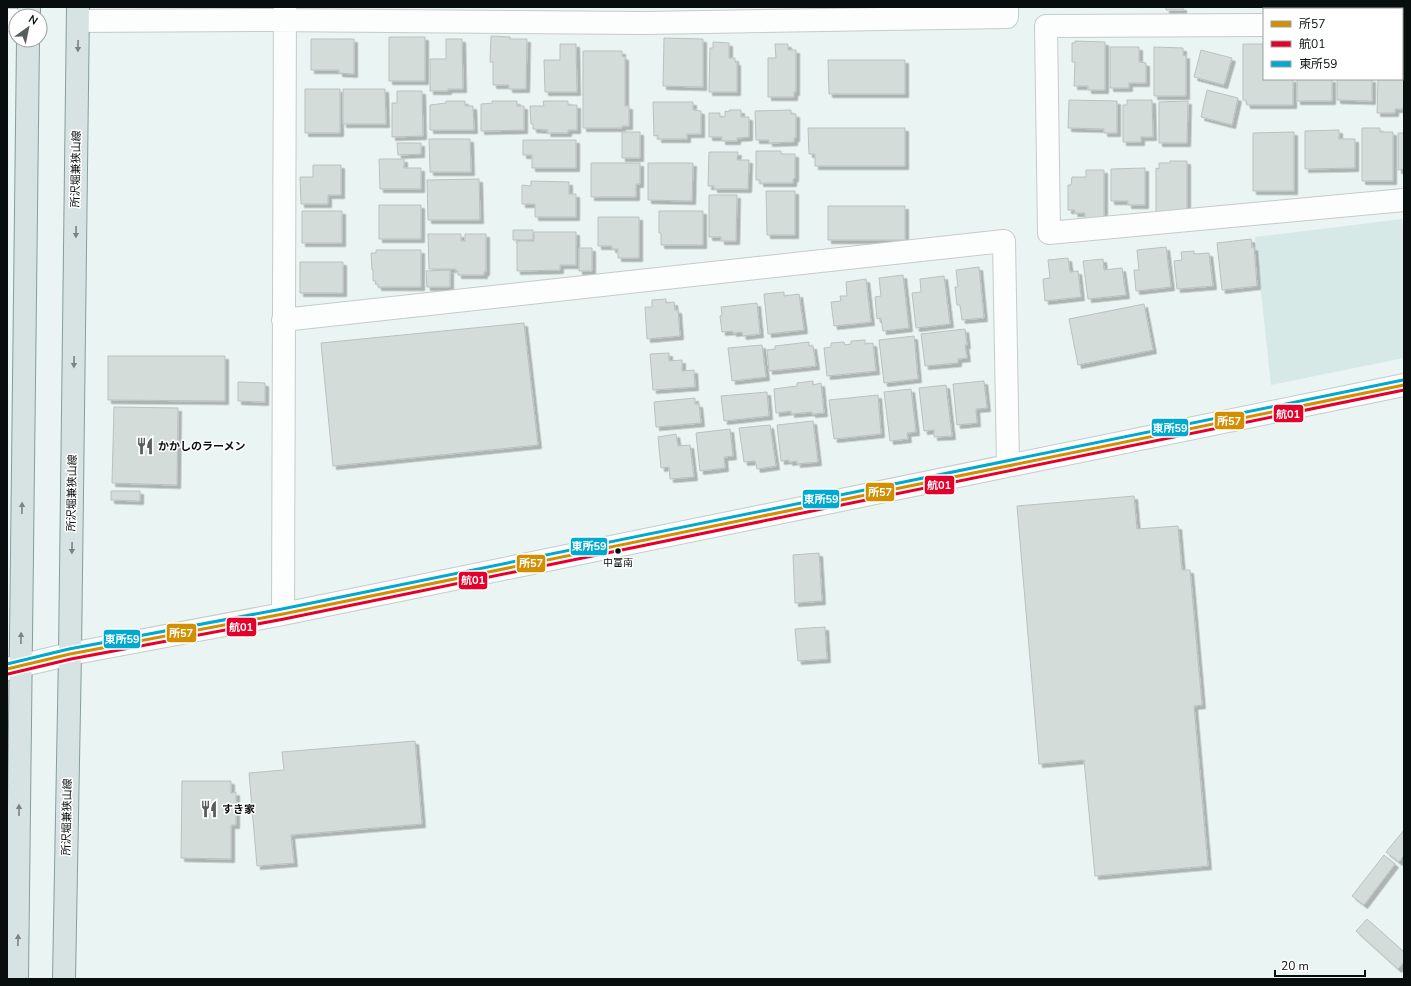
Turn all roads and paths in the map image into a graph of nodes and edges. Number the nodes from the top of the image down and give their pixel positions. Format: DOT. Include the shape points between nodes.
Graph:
graph roads {
  1 [pos="1007,7"];
  2 [pos="78,14"];
  3 [pos="285,14"];
  4 [pos="1263,25"];
  5 [pos="28,48"];
  6 [pos="1404,200"];
  7 [pos="283,320"];
  8 [pos="1404,385"];
  9 [pos="1008,465"];
  10 [pos="283,614"];
  11 [pos="70,654"];
  12 [pos="14,668"];
  13 [pos="17,979"];
  14 [pos="64,979"];
  1 -- 3 [label="street" via="1007,17 645,23"];
  2 -- 3 [label="street"];
  2 -- 11 [label="main road, 所沢堀兼狭山線, one-way"];
  3 -- 7 [label="street"];
  4 -- 6 [label="street" via="1046,26 1049,232"];
  12 -- 5 [label="main road, one-way"];
  7 -- 9 [label="street" via="1004,241"];
  7 -- 10 [label="street"];
  8 -- 9 [label="street"];
  9 -- 10 [label="street"];
  10 -- 11 [label="street"];
  11 -- 12 [label="street"];
  11 -- 14 [label="main road, 所沢堀兼狭山線"];
  13 -- 12 [label="main road, one-way"];
}
